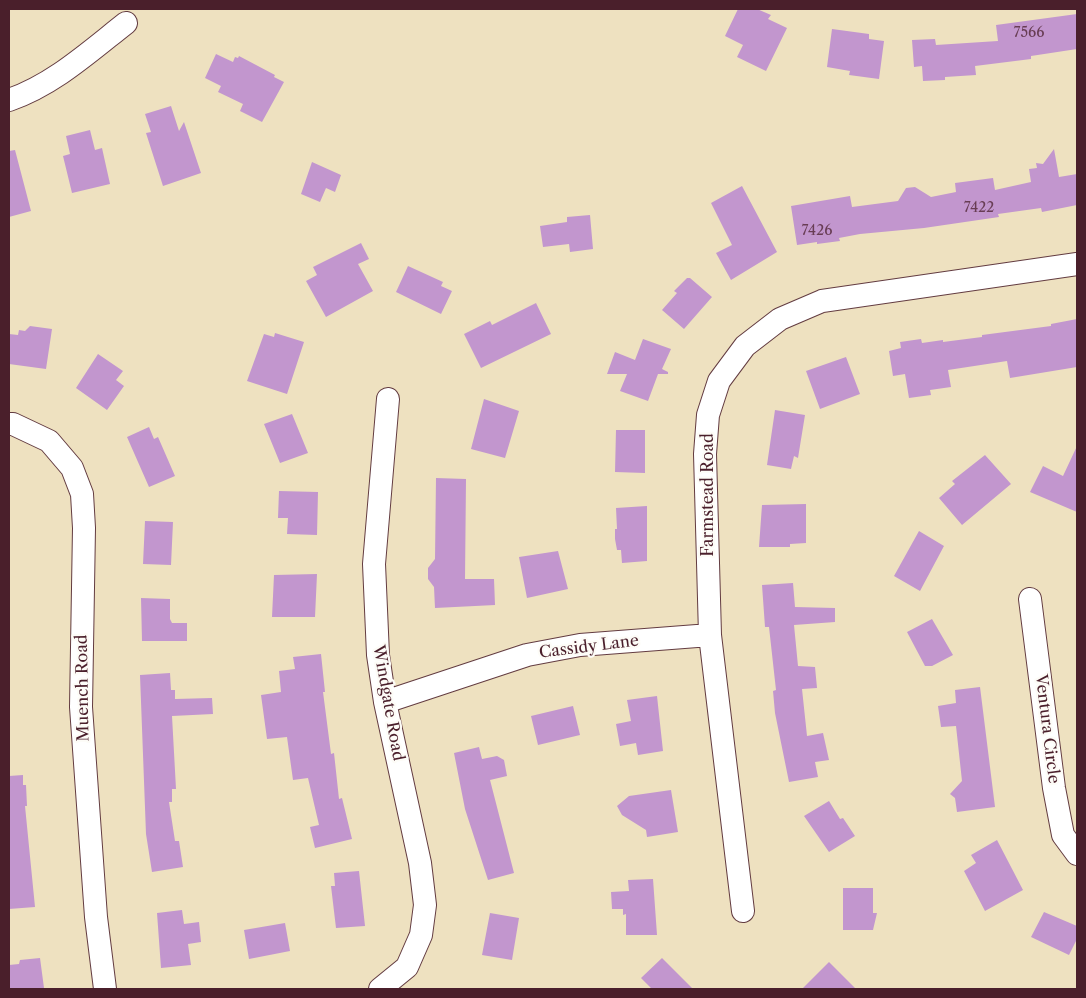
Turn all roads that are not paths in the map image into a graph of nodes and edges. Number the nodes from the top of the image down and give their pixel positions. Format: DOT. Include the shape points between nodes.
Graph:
graph roads {
  1 [pos="126,23"];
  2 [pos="9,100"];
  3 [pos="1077,264"];
  4 [pos="388,400"];
  5 [pos="9,424"];
  6 [pos="1030,599"];
  7 [pos="710,635"];
  8 [pos="385,702"];
  9 [pos="1077,854"];
  10 [pos="743,911"];
  11 [pos="105,989"];
  12 [pos="380,989"];
  1 -- 2 [label="street" via="59,75"];
  3 -- 7 [label="street, Farmstead Road" via="822,301 780,319 744,346 719,381 708,415 705,454"];
  4 -- 8 [label="street, Windgate Road" via="374,564 378,655"];
  5 -- 11 [label="street, Muench Road" via="49,441 72,468 82,494 81,707 96,917"];
  6 -- 9 [label="street, Ventura Circle" via="1054,788 1063,835"];
  7 -- 8 [label="street, Cassidy Lane" via="580,645 527,655"];
  7 -- 10 [label="street, Farmstead Road"];
  8 -- 12 [label="street, Windgate Road" via="420,863 425,905 421,935 407,967"];
}
